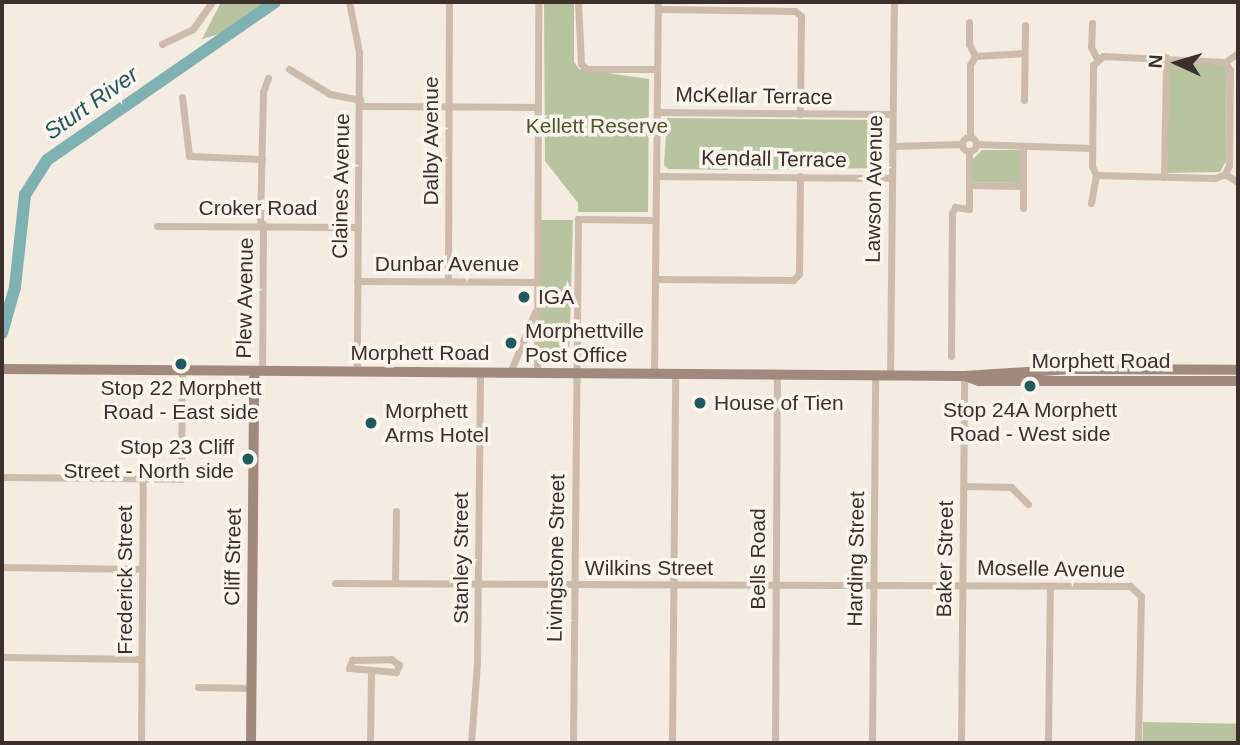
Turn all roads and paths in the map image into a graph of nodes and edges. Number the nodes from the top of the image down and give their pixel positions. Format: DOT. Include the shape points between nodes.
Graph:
graph roads {
  1 [pos="212,2"];
  2 [pos="349,2"];
  3 [pos="449,2"];
  4 [pos="538,2"];
  5 [pos="578,2"];
  6 [pos="894,2"];
  7 [pos="658,5"];
  8 [pos="969,22"];
  9 [pos="1092,23"];
  10 [pos="1024,25"];
  11 [pos="162,44"];
  12 [pos="1024,53"];
  13 [pos="1238,53"];
  14 [pos="975,56"];
  15 [pos="1166,57"];
  16 [pos="1097,59"];
  17 [pos="1225,62"];
  18 [pos="289,69"];
  19 [pos="657,69"];
  20 [pos="268,78"];
  21 [pos="182,97"];
  22 [pos="1024,100"];
  23 [pos="360,103"];
  24 [pos="449,107"];
  25 [pos="538,107"];
  26 [pos="657,112"];
  27 [pos="800,114"];
  28 [pos="892,114"];
  29 [pos="1229,117"];
  30 [pos="1238,117"];
  31 [pos="970,136"];
  32 [pos="961,144"];
  33 [pos="976,144"];
  34 [pos="892,146"];
  35 [pos="1023,147"];
  36 [pos="1091,148"];
  37 [pos="969,151"];
  38 [pos="262,159"];
  39 [pos="1224,174"];
  40 [pos="1096,175"];
  41 [pos="656,176"];
  42 [pos="800,176"];
  43 [pos="1164,177"];
  44 [pos="891,178"];
  45 [pos="1238,182"];
  46 [pos="969,185"];
  47 [pos="1023,186"];
  48 [pos="1091,203"];
  49 [pos="1023,208"];
  50 [pos="655,220"];
  51 [pos="262,224"];
  52 [pos="157,226"];
  53 [pos="358,227"];
  54 [pos="655,279"];
  55 [pos="358,281"];
  56 [pos="448,281"];
  57 [pos="537,282"];
  58 [pos="537,308"];
  59 [pos="951,356"];
  60 [pos="2,369"];
  61 [pos="1238,370"];
  62 [pos="182,371"];
  63 [pos="258,372"];
  64 [pos="357,372"];
  65 [pos="480,373"];
  66 [pos="510,373"];
  67 [pos="537,373"];
  68 [pos="577,373"];
  69 [pos="654,374"];
  70 [pos="675,374"];
  71 [pos="777,375"];
  72 [pos="875,376"];
  73 [pos="890,376"];
  74 [pos="964,376"];
  75 [pos="1238,382"];
  76 [pos="2,477"];
  77 [pos="143,479"];
  78 [pos="964,486"];
  79 [pos="1028,504"];
  80 [pos="396,511"];
  81 [pos="2,567"];
  82 [pos="142,569"];
  83 [pos="335,583"];
  84 [pos="395,583"];
  85 [pos="478,584"];
  86 [pos="573,585"];
  87 [pos="673,585"];
  88 [pos="962,585"];
  89 [pos="776,586"];
  90 [pos="1050,586"];
  91 [pos="873,587"];
  92 [pos="2,657"];
  93 [pos="141,659"];
  94 [pos="371,673"];
  95 [pos="198,687"];
  96 [pos="251,688"];
  97 [pos="141,743"];
  98 [pos="251,743"];
  99 [pos="370,743"];
  100 [pos="471,743"];
  101 [pos="573,743"];
  102 [pos="672,743"];
  103 [pos="775,743"];
  104 [pos="872,743"];
  105 [pos="961,743"];
  106 [pos="1048,743"];
  107 [pos="1138,743"];
  1 -- 11 [label="street" via="193,29"];
  2 -- 23 [label="street, Claines Avenue" via="359,52"];
  3 -- 24 [label="street, Dalby Avenue"];
  4 -- 25 [label="street"];
  5 -- 19 [label="street" via="581,64 587,69"];
  6 -- 28 [label="street, Lawson Avenue"];
  7 -- 19 [label="street"];
  7 -- 27 [label="street" via="795,11 801,16"];
  8 -- 14 [label="street" via="969,44"];
  9 -- 16 [label="street"];
  10 -- 12 [label="street"];
  12 -- 14 [label="street"];
  12 -- 22 [label="street"];
  13 -- 17 [label="street"];
  14 -- 31 [label="street" via="970,65"];
  15 -- 16 [label="street"];
  15 -- 17 [label="street"];
  15 -- 43 [label="street"];
  16 -- 36 [label="street"];
  17 -- 29 [label="street" via="1230,70"];
  18 -- 23 [label="street" via="330,94"];
  19 -- 26 [label="street"];
  20 -- 38 [label="street, Plew Avenue" via="263,92"];
  21 -- 38 [label="street" via="189,156"];
  23 -- 24 [label="street"];
  23 -- 53 [label="street, Claines Avenue"];
  24 -- 25 [label="street"];
  24 -- 56 [label="street, Dalby Avenue"];
  25 -- 57 [label="street"];
  26 -- 27 [label="street, McKellar Terrace"];
  26 -- 41 [label="street"];
  27 -- 28 [label="street, McKellar Terrace"];
  28 -- 34 [label="street, Lawson Avenue"];
  29 -- 30 [label="street"];
  29 -- 39 [label="street" via="1229,165"];
  31 -- 32 [label="street"];
  31 -- 33 [label="street"];
  32 -- 34 [label="street"];
  32 -- 37 [label="street"];
  33 -- 35 [label="street"];
  33 -- 37 [label="street"];
  34 -- 44 [label="street, Lawson Avenue"];
  35 -- 36 [label="street"];
  35 -- 47 [label="street"];
  36 -- 40 [label="street"];
  37 -- 46 [label="street"];
  38 -- 51 [label="street, Plew Avenue"];
  39 -- 43 [label="street"];
  39 -- 45 [label="street"];
  40 -- 43 [label="street"];
  40 -- 48 [label="street"];
  41 -- 42 [label="street, Kendall Terrace"];
  41 -- 50 [label="street"];
  42 -- 44 [label="street, Kendall Terrace"];
  42 -- 54 [label="street" via="799,274 793,279"];
  44 -- 73 [label="street, Lawson Avenue"];
  46 -- 47 [label="street"];
  46 -- 59 [label="street" via="969,209 955,207 952,213"];
  47 -- 49 [label="street"];
  50 -- 54 [label="street"];
  50 -- 68 [label="street, Livingstone Street" via="578,219"];
  51 -- 52 [label="street, Croker Road"];
  51 -- 53 [label="street, Croker Road"];
  51 -- 63 [label="street, Plew Avenue"];
  53 -- 55 [label="street, Claines Avenue"];
  54 -- 69 [label="street"];
  55 -- 56 [label="street, Dunbar Avenue"];
  55 -- 64 [label="street, Claines Avenue"];
  56 -- 57 [label="street, Dunbar Avenue"];
  57 -- 58 [label="street"];
  58 -- 66 [label="street"];
  58 -- 67 [label="street"];
  60 -- 62 [label="main road, Morphett Road"];
  61 -- 74 [label="main road, Morphett Road" via="1072,369"];
  62 -- 63 [label="main road, Morphett Road"];
  62 -- 77 [label="street, Frederick Street" via="181,479"];
  63 -- 64 [label="main road, Morphett Road"];
  63 -- 96 [label="main road, Cliff Street"];
  64 -- 65 [label="main road, Morphett Road"];
  65 -- 66 [label="main road, Morphett Road"];
  65 -- 85 [label="street, Stanley Street"];
  66 -- 67 [label="main road, Morphett Road"];
  67 -- 68 [label="main road, Morphett Road"];
  68 -- 69 [label="main road, Morphett Road"];
  68 -- 86 [label="street, Livingstone Street"];
  69 -- 70 [label="main road, Morphett Road"];
  70 -- 71 [label="main road, Morphett Road"];
  70 -- 87 [label="street"];
  71 -- 72 [label="main road, Morphett Road"];
  71 -- 89 [label="street, Bells Road"];
  72 -- 73 [label="main road, Morphett Road"];
  72 -- 91 [label="street, Harding Street"];
  73 -- 74 [label="main road, Morphett Road"];
  74 -- 75 [label="main road, Morphett Road" via="979,381"];
  74 -- 78 [label="street, Baker Street"];
  76 -- 77 [label="street"];
  77 -- 82 [label="street, Frederick Street"];
  78 -- 79 [label="street" via="1010,487 1020,491"];
  78 -- 88 [label="street, Baker Street"];
  80 -- 84 [label="street"];
  81 -- 82 [label="street"];
  82 -- 93 [label="street, Frederick Street"];
  83 -- 84 [label="street, Wilkins Street"];
  84 -- 85 [label="street, Wilkins Street"];
  85 -- 86 [label="street, Wilkins Street"];
  85 -- 100 [label="street, Stanley Street"];
  86 -- 87 [label="street, Wilkins Street"];
  86 -- 101 [label="street, Livingstone Street"];
  87 -- 89 [label="street, Wilkins Street"];
  87 -- 102 [label="street"];
  88 -- 90 [label="street, Moselle Avenue"];
  88 -- 91 [label="street, Wilkins Street"];
  88 -- 105 [label="street, Baker Street"];
  89 -- 91 [label="street, Wilkins Street"];
  89 -- 103 [label="street, Bells Road"];
  90 -- 106 [label="street"];
  90 -- 107 [label="street, Moselle Avenue" via="1138,589"];
  91 -- 104 [label="street, Harding Street"];
  92 -- 93 [label="street"];
  93 -- 97 [label="street, Frederick Street"];
  94 -- 94 [label="street" via="351,671 350,661 391,660 399,664 396,672"];
  94 -- 99 [label="street"];
  95 -- 96 [label="street"];
  96 -- 98 [label="main road, Cliff Street"];
}
